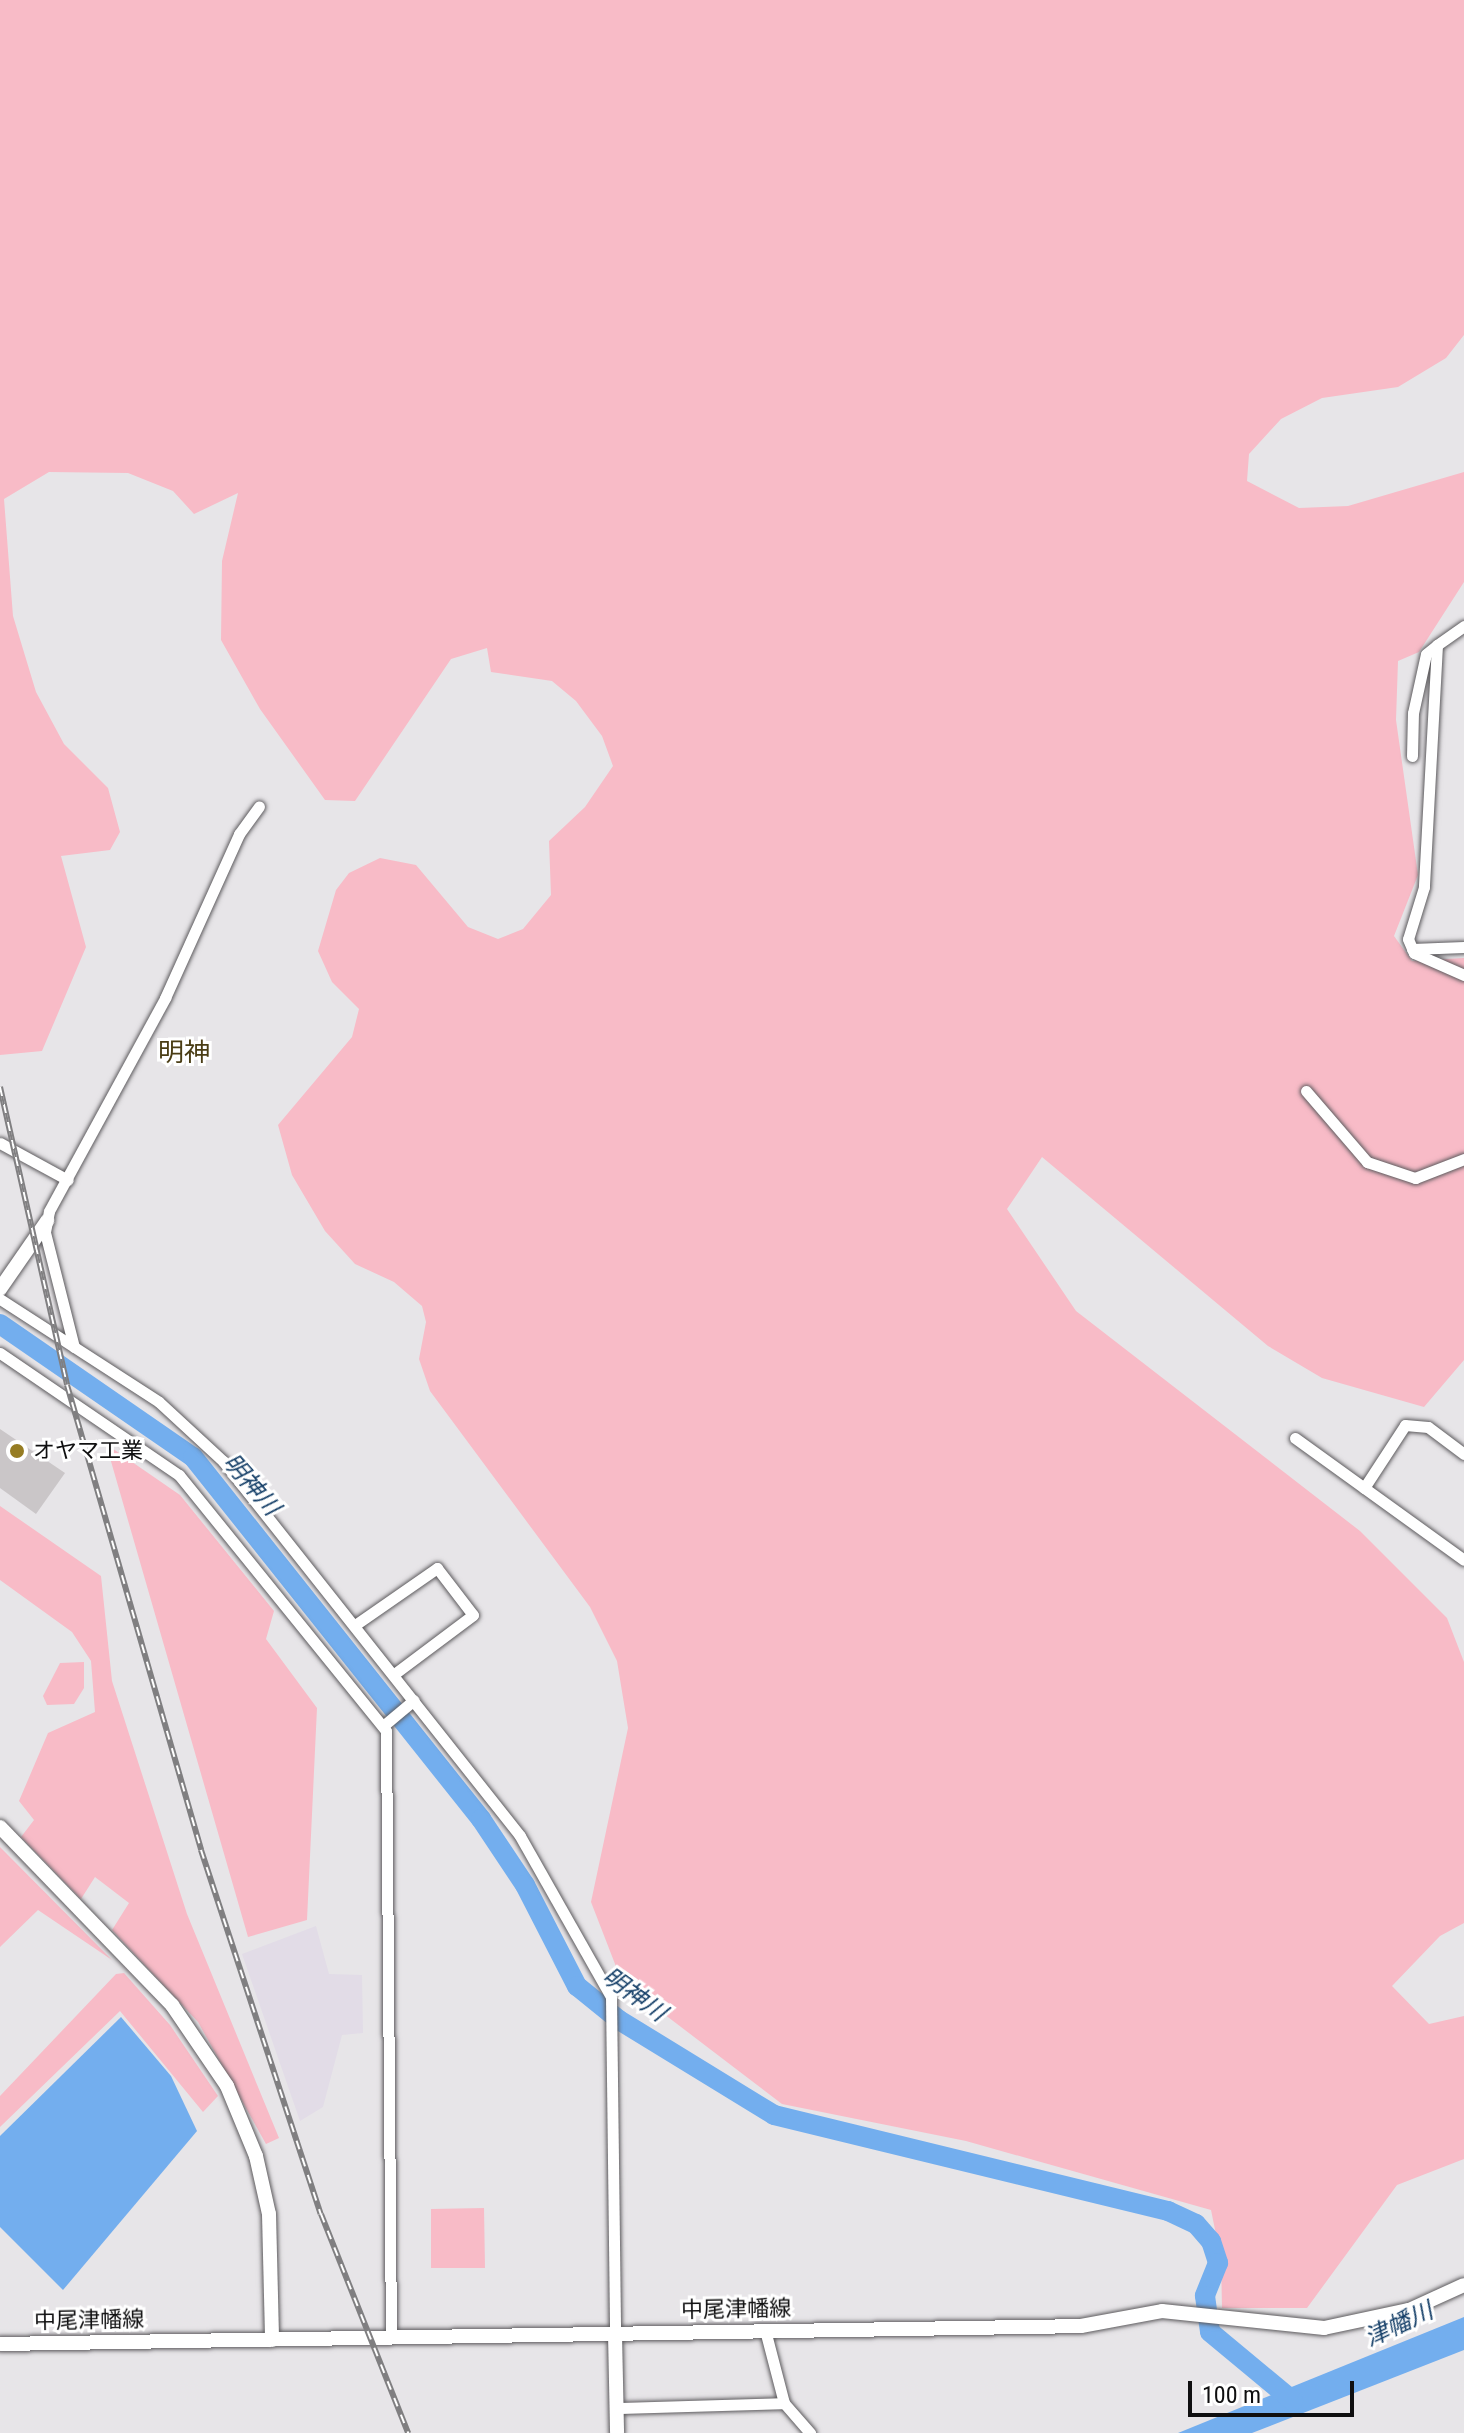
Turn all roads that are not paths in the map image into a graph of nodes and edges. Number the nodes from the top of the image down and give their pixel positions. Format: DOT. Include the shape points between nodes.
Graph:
graph roads {
  1 [pos="1464,626"];
  2 [pos="1437,645"];
  3 [pos="1412,756"];
  4 [pos="259,806"];
  5 [pos="1464,947"];
  6 [pos="1412,949"];
  7 [pos="1464,975"];
  8 [pos="1306,1091"];
  9 [pos="0,1143"];
  10 [pos="1464,1159"];
  11 [pos="68,1180"];
  12 [pos="47,1221"];
  13 [pos="0,1289"];
  14 [pos="0,1299"];
  15 [pos="74,1347"];
  16 [pos="0,1353"];
  17 [pos="1295,1438"];
  18 [pos="1464,1454"];
  19 [pos="1364,1488"];
  20 [pos="1464,1560"];
  21 [pos="355,1625"];
  22 [pos="394,1674"];
  23 [pos="411,1702"];
  24 [pos="387,1721"];
  25 [pos="0,1827"];
  26 [pos="1464,2285"];
  27 [pos="765,2330"];
  28 [pos="615,2334"];
  29 [pos="391,2335"];
  30 [pos="272,2340"];
  31 [pos="0,2344"];
  32 [pos="784,2403"];
  33 [pos="617,2408"];
  34 [pos="617,2433"];
  35 [pos="810,2433"];
  1 -- 2 [label="street"];
  2 -- 3 [label="street" via="1426,654 1413,713"];
  2 -- 6 [label="street" via="1424,887 1409,923"];
  4 -- 11 [label="street" via="210,890 165,998"];
  5 -- 6 [label="street"];
  6 -- 7 [label="street"];
  8 -- 10 [label="street" via="1367,1162 1415,1178"];
  9 -- 11 [label="street"];
  11 -- 12 [label="street"];
  12 -- 13 [label="main road"];
  12 -- 15 [label="street"];
  14 -- 15 [label="street"];
  15 -- 21 [label="street" via="159,1402 223,1461"];
  16 -- 24 [label="street" via="179,1475"];
  17 -- 19 [label="street"];
  18 -- 19 [label="street" via="1428,1427 1405,1425"];
  19 -- 20 [label="street"];
  21 -- 22 [label="street"];
  21 -- 22 [label="street" via="437,1568 473,1615"];
  22 -- 23 [label="street"];
  23 -- 24 [label="street"];
  23 -- 28 [label="street" via="520,1836 611,1997"];
  24 -- 29 [label="street"];
  25 -- 30 [label="main road" via="172,2005 227,2086 256,2156 269,2214"];
  26 -- 27 [label="main road, 中尾津幡線" via="1409,2310 1324,2328 1162,2311 1081,2326"];
  27 -- 28 [label="main road, 中尾津幡線"];
  27 -- 32 [label="street"];
  28 -- 29 [label="main road, 中尾津幡線"];
  28 -- 33 [label="main road"];
  29 -- 30 [label="main road, 中尾津幡線"];
  30 -- 31 [label="main road, 中尾津幡線"];
  32 -- 33 [label="street"];
  32 -- 35 [label="street"];
  33 -- 34 [label="main road"];
}
